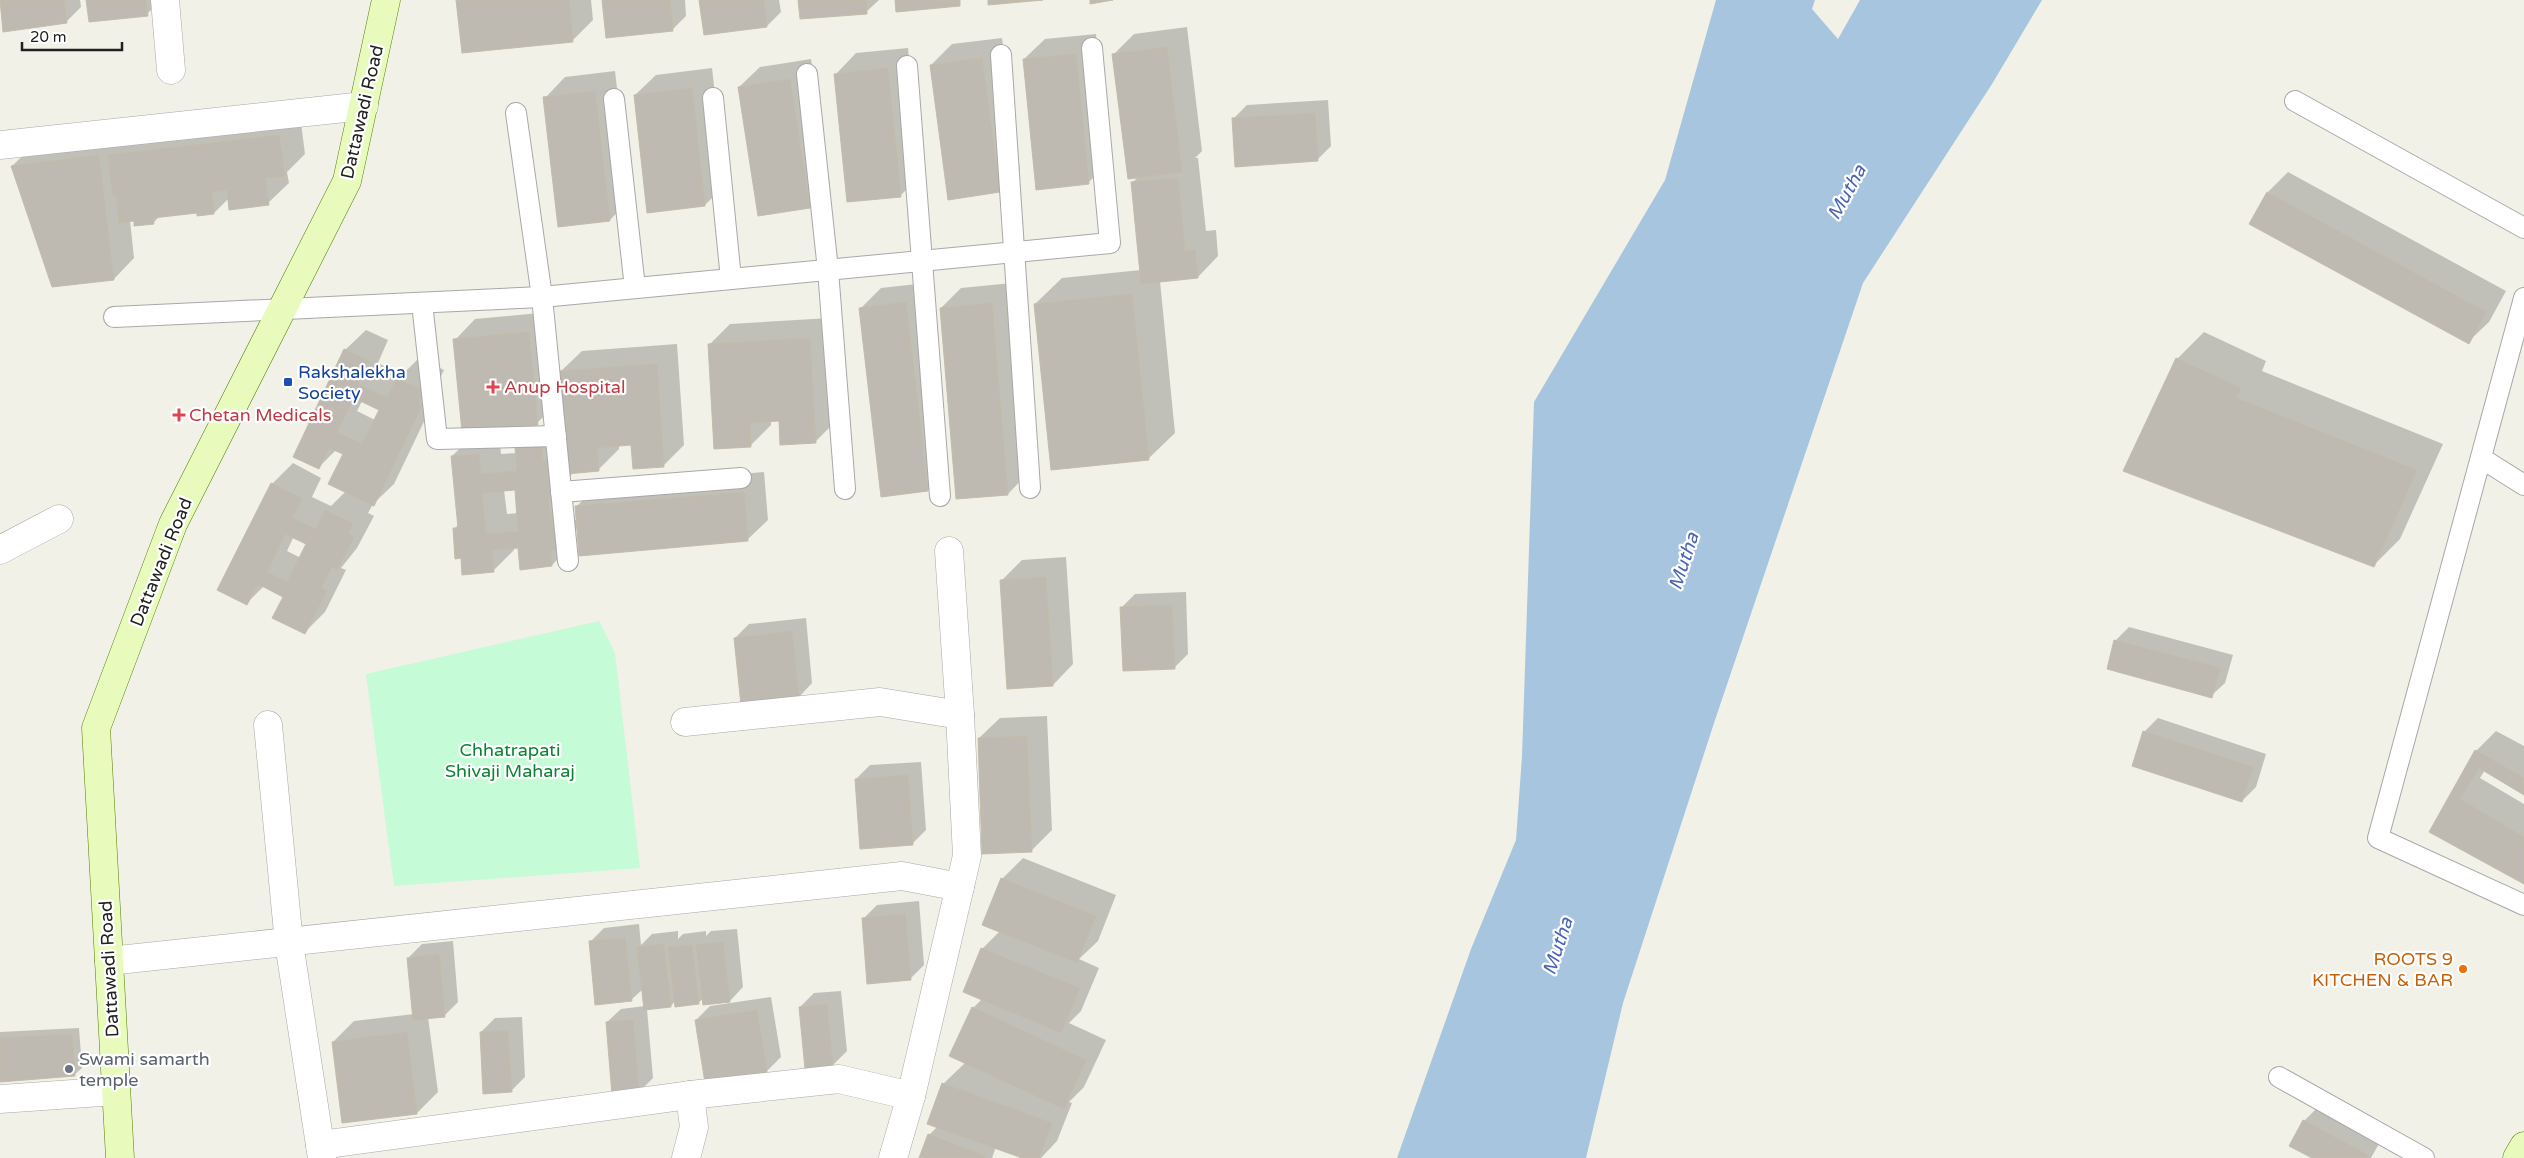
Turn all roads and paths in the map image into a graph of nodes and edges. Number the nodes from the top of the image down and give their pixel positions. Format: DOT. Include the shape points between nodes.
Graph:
graph roads {
  1 [pos="165,0"];
  2 [pos="386,0"];
  3 [pos="1092,48"];
  4 [pos="1001,55"];
  5 [pos="907,66"];
  6 [pos="170,70"];
  7 [pos="808,74"];
  8 [pos="713,98"];
  9 [pos="614,99"];
  10 [pos="2295,100"];
  11 [pos="364,106"];
  12 [pos="516,113"];
  13 [pos="0,145"];
  14 [pos="2524,228"];
  15 [pos="1013,252"];
  16 [pos="921,261"];
  17 [pos="828,270"];
  18 [pos="731,279"];
  19 [pos="635,288"];
  20 [pos="542,297"];
  21 [pos="2524,298"];
  22 [pos="422,303"];
  23 [pos="282,309"];
  24 [pos="114,317"];
  25 [pos="556,436"];
  26 [pos="2481,458"];
  27 [pos="741,478"];
  28 [pos="2524,485"];
  29 [pos="1030,488"];
  30 [pos="845,489"];
  31 [pos="561,492"];
  32 [pos="940,496"];
  33 [pos="59,518"];
  34 [pos="0,550"];
  35 [pos="949,551"];
  36 [pos="568,560"];
  37 [pos="960,715"];
  38 [pos="685,722"];
  39 [pos="268,725"];
  40 [pos="960,887"];
  41 [pos="2524,906"];
  42 [pos="289,943"];
  43 [pos="109,961"];
  44 [pos="2279,1077"];
  45 [pos="116,1091"];
  46 [pos="690,1095"];
  47 [pos="911,1096"];
  48 [pos="0,1099"];
  49 [pos="2524,1146"];
  50 [pos="321,1151"];
  51 [pos="120,1158"];
  52 [pos="686,1158"];
  53 [pos="893,1158"];
  54 [pos="2424,1158"];
  55 [pos="2517,1158"];
  1 -- 6 [label="street"];
  2 -- 11 [label="street, Dattawadi Road"];
  3 -- 15 [label="lane" via="1110,242"];
  4 -- 15 [label="lane"];
  5 -- 16 [label="lane"];
  7 -- 17 [label="lane"];
  8 -- 18 [label="lane"];
  9 -- 19 [label="lane"];
  10 -- 14 [label="lane"];
  11 -- 13 [label="street"];
  11 -- 23 [label="street, Dattawadi Road" via="348,180"];
  12 -- 20 [label="lane"];
  15 -- 16 [label="lane"];
  15 -- 29 [label="lane"];
  16 -- 17 [label="lane"];
  16 -- 32 [label="lane"];
  17 -- 18 [label="lane"];
  17 -- 30 [label="lane"];
  18 -- 19 [label="lane"];
  19 -- 20 [label="lane"];
  20 -- 22 [label="lane"];
  20 -- 25 [label="lane"];
  21 -- 26 [label="lane"];
  22 -- 23 [label="lane"];
  22 -- 25 [label="lane" via="437,439"];
  23 -- 24 [label="lane"];
  23 -- 43 [label="street, Dattawadi Road" via="173,524 96,728"];
  25 -- 31 [label="lane"];
  26 -- 28 [label="lane"];
  26 -- 41 [label="lane" via="2378,838"];
  27 -- 31 [label="lane"];
  31 -- 36 [label="lane"];
  33 -- 34 [label="street"];
  35 -- 37 [label="street"];
  37 -- 38 [label="street" via="880,702"];
  37 -- 40 [label="street" via="967,856"];
  39 -- 42 [label="street"];
  40 -- 42 [label="street" via="902,876"];
  40 -- 47 [label="street"];
  42 -- 43 [label="street"];
  42 -- 50 [label="street"];
  43 -- 45 [label="street, Dattawadi Road"];
  44 -- 54 [label="lane"];
  45 -- 48 [label="street"];
  45 -- 51 [label="street, Dattawadi Road"];
  46 -- 47 [label="street" via="839,1079"];
  46 -- 50 [label="street"];
  46 -- 52 [label="street" via="694,1127"];
  47 -- 53 [label="street"];
  49 -- 55 [label="street"];
}
